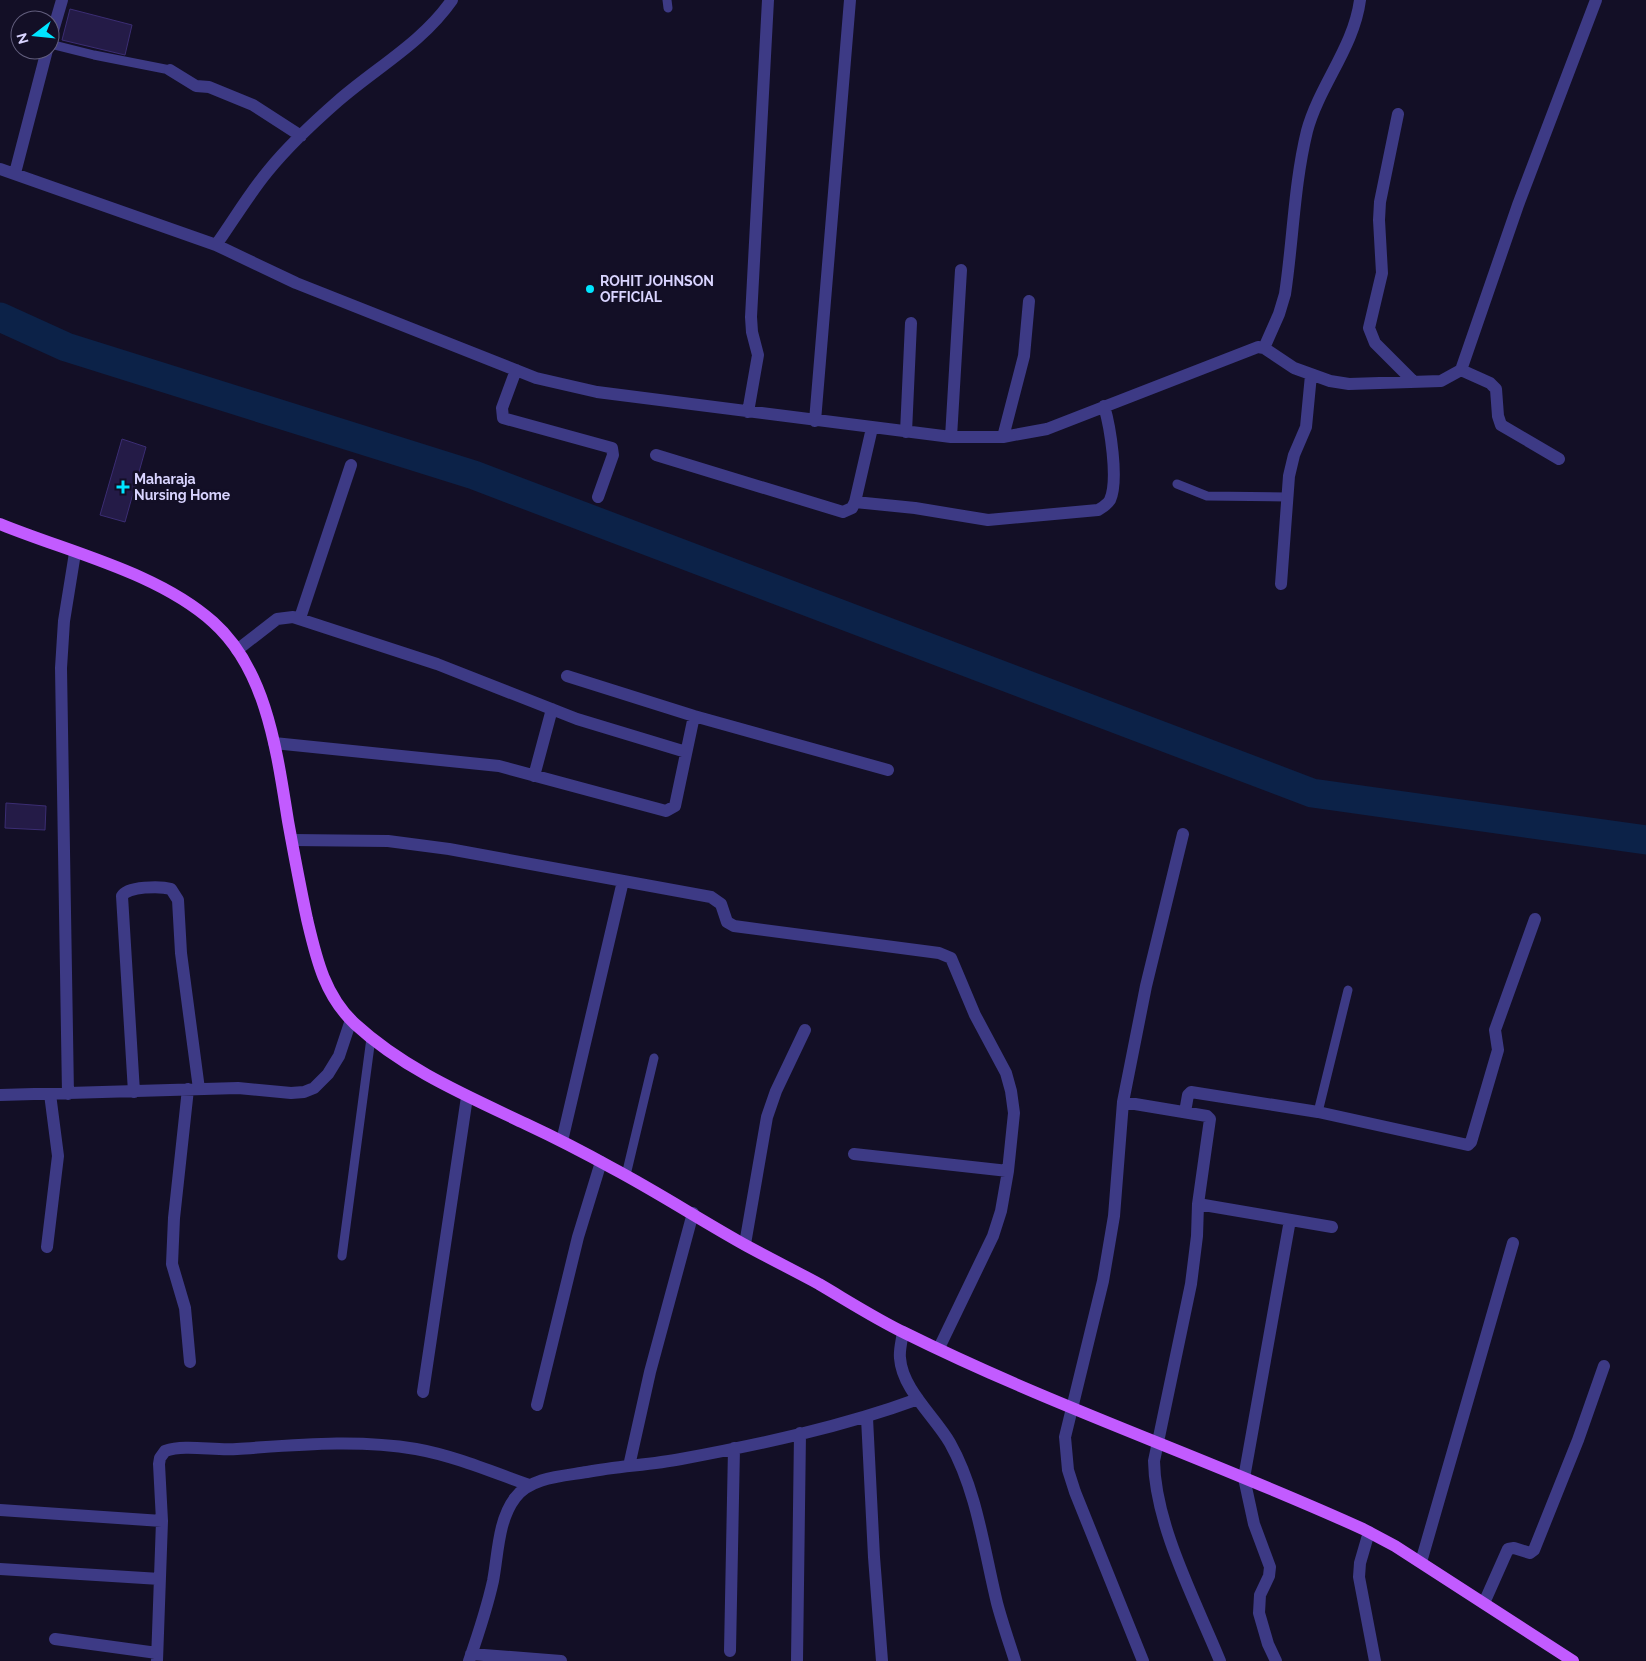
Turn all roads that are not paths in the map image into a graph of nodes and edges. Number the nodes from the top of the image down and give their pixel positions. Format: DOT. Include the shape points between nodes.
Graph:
graph roads {
  1 [pos="452,0"];
  2 [pos="768,0"];
  3 [pos="850,0"];
  4 [pos="1360,0"];
  5 [pos="1596,0"];
  6 [pos="60,44"];
  7 [pos="44,60"];
  8 [pos="170,70"];
  9 [pos="1398,114"];
  10 [pos="302,136"];
  11 [pos="0,169"];
  12 [pos="15,173"];
  13 [pos="216,245"];
  14 [pos="961,270"];
  15 [pos="1029,301"];
  16 [pos="911,324"];
  17 [pos="1264,348"];
  18 [pos="516,370"];
  19 [pos="1461,370"];
  20 [pos="1311,375"];
  21 [pos="1414,382"];
  22 [pos="1104,406"];
  23 [pos="748,412"];
  24 [pos="815,421"];
  25 [pos="872,428"];
  26 [pos="906,432"];
  27 [pos="951,437"];
  28 [pos="1003,437"];
  29 [pos="656,455"];
  30 [pos="1559,459"];
  31 [pos="351,465"];
  32 [pos="1177,484"];
  33 [pos="598,497"];
  34 [pos="1288,497"];
  35 [pos="855,502"];
  36 [pos="0,524"];
  37 [pos="75,553"];
  38 [pos="1281,584"];
  39 [pos="300,618"];
  40 [pos="237,650"];
  41 [pos="567,676"];
  42 [pos="552,709"];
  43 [pos="694,716"];
  44 [pos="274,743"];
  45 [pos="686,752"];
  46 [pos="888,770"];
  47 [pos="534,776"];
  48 [pos="1183,834"];
  49 [pos="292,840"];
  50 [pos="623,881"];
  51 [pos="1535,920"];
  52 [pos="1348,990"];
  53 [pos="351,1020"];
  54 [pos="805,1030"];
  55 [pos="371,1038"];
  56 [pos="654,1058"];
  57 [pos="193,1089"];
  58 [pos="134,1092"];
  59 [pos="50,1094"];
  60 [pos="68,1094"];
  61 [pos="0,1095"];
  62 [pos="467,1097"];
  63 [pos="1123,1102"];
  64 [pos="1185,1112"];
  65 [pos="1318,1112"];
  66 [pos="562,1142"];
  67 [pos="854,1154"];
  68 [pos="601,1162"];
  69 [pos="1008,1171"];
  70 [pos="626,1175"];
  71 [pos="1198,1204"];
  72 [pos="693,1213"];
  73 [pos="1290,1220"];
  74 [pos="1332,1227"];
  75 [pos="1513,1243"];
  76 [pos="745,1244"];
  77 [pos="47,1247"];
  78 [pos="342,1256"];
  79 [pos="903,1332"];
  80 [pos="939,1348"];
  81 [pos="190,1362"];
  82 [pos="1604,1366"];
  83 [pos="423,1392"];
  84 [pos="918,1399"];
  85 [pos="537,1405"];
  86 [pos="1072,1408"];
  87 [pos="867,1418"];
  88 [pos="800,1433"];
  89 [pos="1158,1444"];
  90 [pos="734,1448"];
  91 [pos="629,1466"];
  92 [pos="1244,1478"];
  93 [pos="529,1486"];
  94 [pos="0,1510"];
  95 [pos="162,1522"];
  96 [pos="1369,1532"];
  97 [pos="1421,1562"];
  98 [pos="0,1570"];
  99 [pos="160,1579"];
  100 [pos="1484,1603"];
  101 [pos="55,1639"];
  102 [pos="730,1651"];
  103 [pos="157,1657"];
  104 [pos="470,1658"];
  105 [pos="561,1661"];
  106 [pos="797,1661"];
  107 [pos="882,1661"];
  108 [pos="1015,1661"];
  109 [pos="1143,1661"];
  110 [pos="1220,1661"];
  111 [pos="1276,1661"];
  112 [pos="1375,1661"];
  113 [pos="1572,1661"];
  1 -- 10 [label="street" via="430,27 338,102"];
  2 -- 23 [label="street" via="751,317 758,355"];
  3 -- 24 [label="street"];
  4 -- 17 [label="street" via="1354,25 1322,90 1308,130 1285,294"];
  5 -- 19 [label="street" via="1518,205"];
  6 -- 8 [label="lane"];
  7 -- 12 [label="street"];
  8 -- 10 [label="street" via="196,86 209,86 252,105"];
  9 -- 21 [label="street" via="1381,192 1382,273 1370,328 1375,342"];
  10 -- 13 [label="street" via="267,172"];
  11 -- 12 [label="street"];
  12 -- 13 [label="street"];
  13 -- 18 [label="street" via="296,283"];
  14 -- 27 [label="street"];
  15 -- 28 [label="street" via="1024,356"];
  16 -- 26 [label="street"];
  17 -- 20 [label="street"];
  17 -- 22 [label="street" via="1250,348"];
  18 -- 23 [label="street" via="596,392"];
  18 -- 33 [label="street" via="502,408 503,418 612,448 613,455"];
  19 -- 21 [label="street" via="1441,381"];
  19 -- 30 [label="street" via="1496,389 1502,425"];
  20 -- 21 [label="street" via="1350,384"];
  20 -- 34 [label="street" via="1306,427 1291,465"];
  22 -- 28 [label="street" via="1048,429"];
  22 -- 35 [label="street" via="1111,437 1112,492 1110,501 1098,510 988,520"];
  23 -- 24 [label="street"];
  24 -- 25 [label="street"];
  25 -- 26 [label="street"];
  25 -- 35 [label="street"];
  26 -- 27 [label="street"];
  27 -- 28 [label="street"];
  29 -- 35 [label="street" via="838,512 850,510"];
  31 -- 39 [label="street"];
  32 -- 34 [label="lane" via="1207,496"];
  34 -- 38 [label="street"];
  36 -- 37 [label="main road"];
  37 -- 40 [label="main road" via="135,576 190,606 211,620"];
  37 -- 60 [label="street" via="64,621 61,668"];
  39 -- 40 [label="street" via="288,616 277,619"];
  39 -- 42 [label="street" via="438,664"];
  40 -- 44 [label="main road" via="263,707"];
  41 -- 43 [label="street"];
  42 -- 45 [label="street" via="609,730"];
  42 -- 47 [label="street"];
  43 -- 45 [label="street"];
  43 -- 46 [label="street"];
  44 -- 47 [label="street" via="500,766"];
  44 -- 49 [label="main road"];
  45 -- 47 [label="street" via="675,806 669,810"];
  48 -- 63 [label="street" via="1146,986"];
  49 -- 50 [label="street" via="388,841"];
  49 -- 53 [label="main road" via="322,977 333,998"];
  50 -- 66 [label="street"];
  50 -- 69 [label="street" via="712,897 721,904 731,925 939,953 951,958 971,1008 1006,1073 1011,1091 1013,1139"];
  51 -- 65 [label="street" via="1495,1030 1498,1050 1468,1145"];
  52 -- 65 [label="lane"];
  53 -- 55 [label="main road"];
  53 -- 57 [label="street" via="339,1056 322,1083 314,1088 291,1093 238,1088"];
  54 -- 76 [label="street" via="767,1117"];
  55 -- 62 [label="main road" via="406,1063"];
  55 -- 78 [label="lane"];
  56 -- 70 [label="lane"];
  57 -- 58 [label="street"];
  57 -- 58 [label="street" via="178,900 171,889 159,887 128,890 122,896"];
  57 -- 81 [label="street" via="174,1218 172,1264 185,1308"];
  58 -- 60 [label="street"];
  59 -- 60 [label="street"];
  59 -- 61 [label="street"];
  59 -- 77 [label="street" via="58,1156"];
  62 -- 66 [label="main road"];
  62 -- 83 [label="street"];
  63 -- 64 [label="street"];
  63 -- 86 [label="street" via="1108,1253"];
  64 -- 65 [label="street" via="1191,1092"];
  64 -- 71 [label="street" via="1207,1116 1210,1121"];
  66 -- 68 [label="main road"];
  67 -- 69 [label="street"];
  68 -- 70 [label="main road"];
  68 -- 85 [label="street" via="578,1237"];
  69 -- 80 [label="street" via="993,1236"];
  70 -- 72 [label="main road"];
  71 -- 73 [label="street"];
  71 -- 89 [label="street" via="1191,1284"];
  72 -- 76 [label="main road"];
  72 -- 91 [label="street" via="652,1363"];
  73 -- 74 [label="street"];
  73 -- 92 [label="street"];
  75 -- 97 [label="street"];
  76 -- 79 [label="main road"];
  79 -- 80 [label="main road"];
  79 -- 84 [label="street" via="900,1358 903,1372"];
  80 -- 86 [label="main road"];
  82 -- 100 [label="street" via="1534,1550 1530,1553 1508,1549"];
  84 -- 87 [label="street"];
  84 -- 108 [label="street" via="950,1442 965,1478"];
  86 -- 89 [label="main road"];
  86 -- 109 [label="street" via="1065,1437 1068,1470 1083,1517"];
  87 -- 88 [label="street"];
  87 -- 107 [label="street"];
  88 -- 90 [label="street"];
  88 -- 106 [label="street"];
  89 -- 92 [label="main road"];
  89 -- 110 [label="street" via="1154,1476 1162,1508 1177,1558"];
  90 -- 91 [label="street" via="680,1460"];
  90 -- 102 [label="street"];
  91 -- 93 [label="street" via="544,1480"];
  92 -- 96 [label="main road"];
  92 -- 111 [label="street" via="1254,1524 1270,1567 1260,1595 1259,1613 1264,1635"];
  93 -- 95 [label="street" via="437,1453 389,1446 327,1443 236,1450 177,1449 165,1452 160,1458"];
  93 -- 104 [label="street" via="514,1499 508,1513 488,1601"];
  94 -- 95 [label="street"];
  95 -- 99 [label="street"];
  96 -- 97 [label="main road"];
  96 -- 112 [label="street" via="1359,1578"];
  97 -- 100 [label="main road"];
  98 -- 99 [label="street"];
  99 -- 103 [label="street"];
  100 -- 113 [label="main road"];
  101 -- 103 [label="street"];
  104 -- 105 [label="street"];
}
